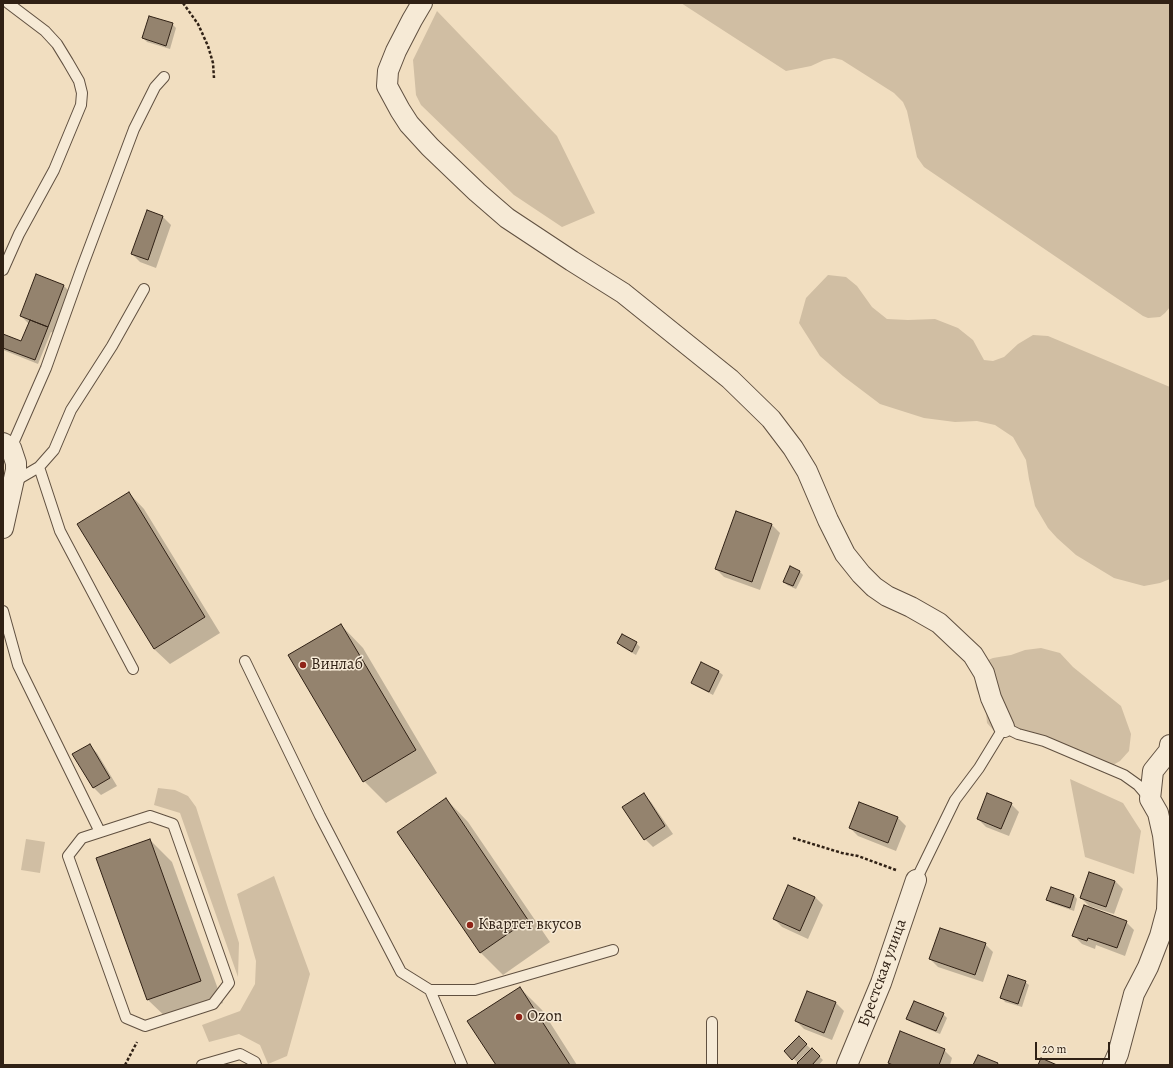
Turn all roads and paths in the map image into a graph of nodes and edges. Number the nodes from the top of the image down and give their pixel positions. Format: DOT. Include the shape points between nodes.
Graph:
graph roads {
  1 [pos="8,3"];
  2 [pos="182,3"];
  3 [pos="422,3"];
  4 [pos="164,77"];
  5 [pos="214,78"];
  6 [pos="3,270"];
  7 [pos="144,290"];
  8 [pos="7,446"];
  9 [pos="39,467"];
  10 [pos="13,482"];
  11 [pos="3,528"];
  12 [pos="3,611"];
  13 [pos="245,661"];
  14 [pos="134,668"];
  15 [pos="1004,727"];
  16 [pos="1169,748"];
  17 [pos="1150,799"];
  18 [pos="100,832"];
  19 [pos="793,838"];
  20 [pos="916,880"];
  21 [pos="613,950"];
  22 [pos="430,990"];
  23 [pos="712,1022"];
  24 [pos="128,1058"];
  25 [pos="125,1065"];
  26 [pos="202,1065"];
  27 [pos="256,1065"];
  28 [pos="462,1065"];
  29 [pos="712,1065"];
  30 [pos="848,1065"];
  31 [pos="1113,1065"];
  1 -- 6 [label="lane" via="45,30 57,44 79,81 82,93 81,105 54,170 19,234"];
  2 -- 5 [label="path" via="198,24 208,46"];
  3 -- 15 [label="street" via="388,71 387,86 409,124 430,147 507,218 623,293 730,379 771,419 807,471 845,554 874,586 887,596 939,623 973,655 984,673 991,698"];
  4 -- 8 [label="lane" via="155,87 134,129 46,368"];
  7 -- 9 [label="lane" via="71,410 54,450"];
  8 -- 10 [label="street" via="16,463"];
  9 -- 10 [label="lane"];
  9 -- 14 [label="lane" via="60,531"];
  10 -- 11 [label="street"];
  12 -- 18 [label="lane" via="18,665"];
  13 -- 22 [label="lane" via="320,816 401,972"];
  15 -- 17 [label="lane" via="1124,775 1138,785"];
  15 -- 20 [label="lane" via="979,768 955,800"];
  16 -- 17 [label="street" via="1153,771"];
  17 -- 31 [label="street" via="1158,813 1163,836 1168,878 1167,910 1148,967 1134,994"];
  18 -- 18 [label="lane" via="82,838 68,856 126,1018 145,1026 213,1004 229,983 173,824 150,816"];
  19 -- 20 [label="path" via="872,860"];
  20 -- 30 [label="street, Брестская улица" via="881,983"];
  21 -- 22 [label="lane" via="475,990"];
  22 -- 28 [label="lane"];
  23 -- 29 [label="lane"];
  24 -- 25 [label="path"];
  26 -- 27 [label="lane" via="240,1054"];
}
